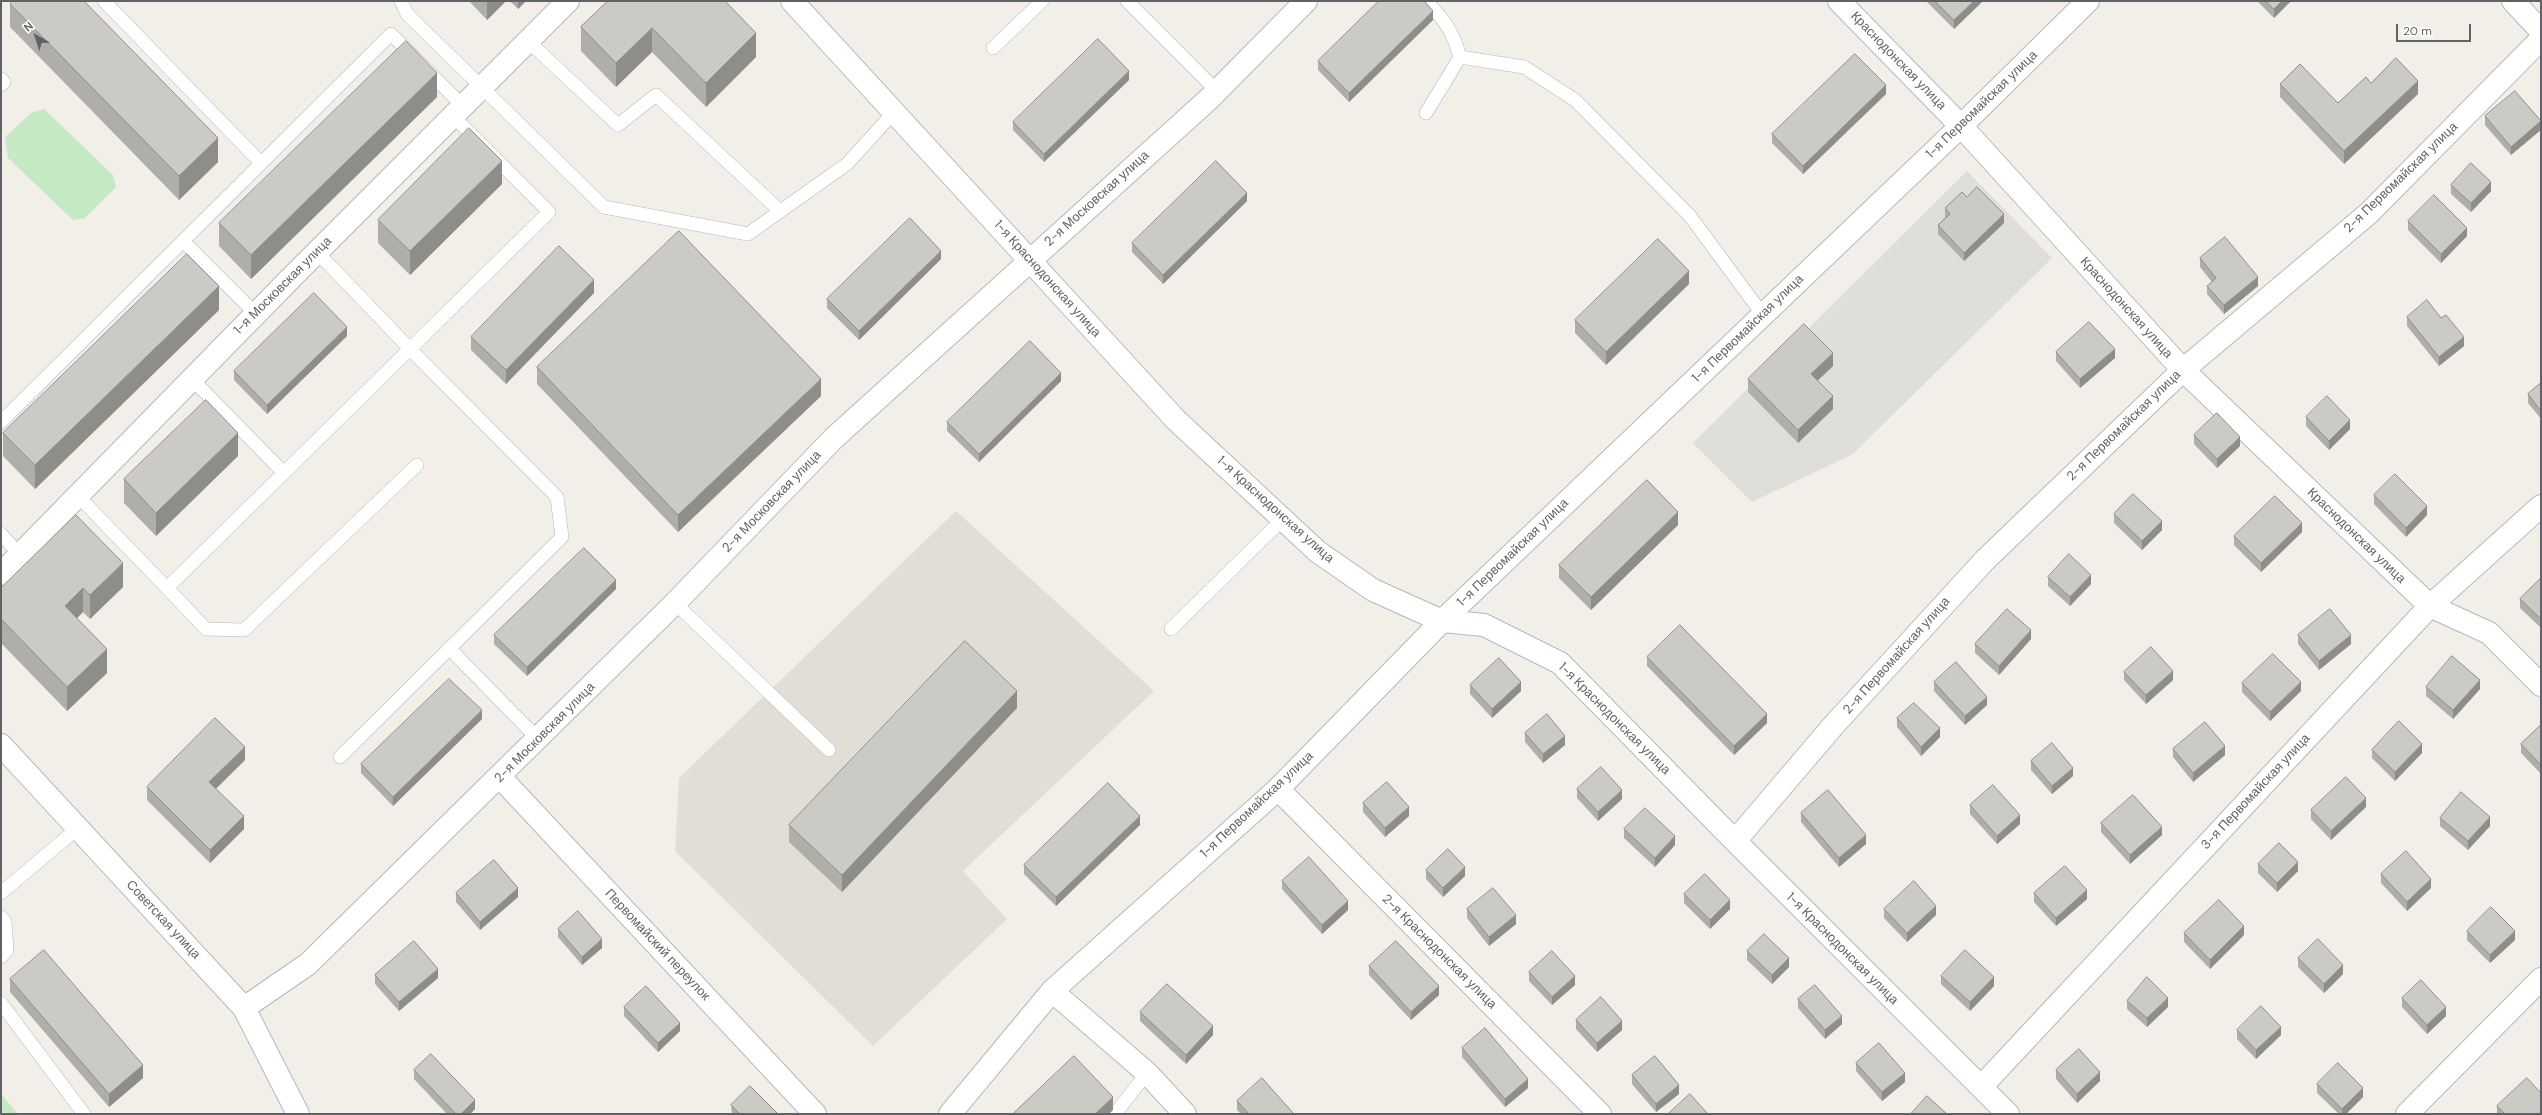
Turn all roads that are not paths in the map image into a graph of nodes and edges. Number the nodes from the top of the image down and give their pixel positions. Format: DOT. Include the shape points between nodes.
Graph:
graph roads {
  1 [pos="104,1"];
  2 [pos="401,1"];
  3 [pos="568,1"];
  4 [pos="792,1"];
  5 [pos="1042,1"];
  6 [pos="1127,1"];
  7 [pos="1306,1"];
  8 [pos="1425,1"];
  9 [pos="1839,1"];
  10 [pos="2088,1"];
  11 [pos="2512,1"];
  12 [pos="2541,31"];
  13 [pos="2541,39"];
  14 [pos="528,41"];
  15 [pos="993,48"];
  16 [pos="1460,57"];
  17 [pos="1,79"];
  18 [pos="1,85"];
  19 [pos="482,88"];
  20 [pos="1217,91"];
  21 [pos="458,111"];
  22 [pos="894,112"];
  23 [pos="1426,113"];
  24 [pos="1961,126"];
  25 [pos="260,163"];
  26 [pos="780,211"];
  27 [pos="183,240"];
  28 [pos="317,252"];
  29 [pos="1030,260"];
  30 [pos="256,314"];
  31 [pos="1763,315"];
  32 [pos="410,349"];
  33 [pos="2184,370"];
  34 [pos="192,379"];
  35 [pos="1,422"];
  36 [pos="417,465"];
  37 [pos="284,473"];
  38 [pos="78,496"];
  39 [pos="2541,506"];
  40 [pos="1283,519"];
  41 [pos="1,534"];
  42 [pos="20,554"];
  43 [pos="1,574"];
  44 [pos="167,588"];
  45 [pos="675,603"];
  46 [pos="2430,606"];
  47 [pos="1442,621"];
  48 [pos="1172,629"];
  49 [pos="449,648"];
  50 [pos="2541,685"];
  51 [pos="538,739"];
  52 [pos="1,745"];
  53 [pos="829,750"];
  54 [pos="340,756"];
  55 [pos="500,777"];
  56 [pos="1278,789"];
  57 [pos="78,828"];
  58 [pos="1735,841"];
  59 [pos="1,893"];
  60 [pos="1,917"];
  61 [pos="1,957"];
  62 [pos="2541,980"];
  63 [pos="1052,990"];
  64 [pos="1,1003"];
  65 [pos="244,1008"];
  66 [pos="1147,1073"];
  67 [pos="1980,1086"];
  68 [pos="84,1114"];
  69 [pos="298,1114"];
  70 [pos="815,1114"];
  71 [pos="950,1114"];
  72 [pos="1115,1114"];
  73 [pos="1185,1114"];
  74 [pos="1600,1114"];
  75 [pos="2008,1114"];
  76 [pos="2407,1114"];
  1 -- 25 [label="lane"];
  2 -- 19 [label="lane" via="407,14"];
  3 -- 14 [label="street, 1-я Московская улица"];
  4 -- 22 [label="street, 1-я Краснодонская улица"];
  5 -- 15 [label="lane"];
  6 -- 20 [label="lane"];
  7 -- 20 [label="street, 2-я Московская улица"];
  8 -- 16 [label="lane" via="1441,16 1455,40"];
  9 -- 24 [label="street, Краснодонская улица"];
  10 -- 24 [label="street, 1-я Первомайская улица"];
  11 -- 12 [label="street"];
  13 -- 33 [label="street, 2-я Первомайская улица" via="2369,213"];
  14 -- 19 [label="street, 1-я Московская улица"];
  14 -- 26 [label="lane" via="618,125 656,95"];
  16 -- 23 [label="lane"];
  16 -- 31 [label="lane" via="1524,67 1575,100 1690,216"];
  17 -- 18 [label="lane" via="4,82"];
  19 -- 21 [label="street, 1-я Московская улица"];
  19 -- 26 [label="lane" via="604,207 748,234"];
  20 -- 29 [label="street, 2-я Московская улица"];
  21 -- 25 [label="lane" via="391,34"];
  21 -- 28 [label="street, 1-я Московская улица"];
  21 -- 32 [label="lane" via="549,212"];
  22 -- 26 [label="lane" via="847,164"];
  22 -- 29 [label="street, 1-я Краснодонская улица"];
  24 -- 31 [label="street, 1-я Первомайская улица"];
  24 -- 33 [label="street, Краснодонская улица"];
  25 -- 27 [label="lane"];
  27 -- 30 [label="lane"];
  27 -- 35 [label="lane"];
  28 -- 30 [label="street, 1-я Московская улица"];
  28 -- 32 [label="lane"];
  29 -- 40 [label="street, 1-я Краснодонская улица" via="1176,420"];
  29 -- 45 [label="street, 2-я Московская улица" via="834,438"];
  30 -- 34 [label="street, 1-я Московская улица"];
  31 -- 47 [label="street, 1-я Первомайская улица"];
  32 -- 37 [label="lane"];
  32 -- 49 [label="lane" via="557,497 562,537"];
  33 -- 46 [label="street, Краснодонская улица"];
  33 -- 58 [label="street, 2-я Первомайская улица" via="1984,560 1833,726"];
  34 -- 37 [label="lane"];
  34 -- 38 [label="street, 1-я Московская улица"];
  36 -- 44 [label="lane" via="244,630 206,629"];
  37 -- 44 [label="lane"];
  38 -- 42 [label="street, 1-я Московская улица"];
  38 -- 44 [label="lane"];
  39 -- 46 [label="street, 3-я Первомайская улица"];
  40 -- 47 [label="street, 1-я Краснодонская улица" via="1318,552 1373,590"];
  40 -- 48 [label="lane"];
  41 -- 42 [label="lane"];
  42 -- 43 [label="street, 1-я Московская улица"];
  45 -- 51 [label="street, 2-я Московская улица"];
  45 -- 53 [label="lane"];
  46 -- 50 [label="street, Краснодонская улица" via="2489,633"];
  46 -- 67 [label="street, 3-я Первомайская улица"];
  47 -- 56 [label="street, 1-я Первомайская улица"];
  47 -- 58 [label="street, 1-я Краснодонская улица" via="1484,625 1560,662"];
  49 -- 51 [label="lane"];
  49 -- 54 [label="lane"];
  51 -- 55 [label="street, 2-я Московская улица"];
  52 -- 57 [label="street, Советская улица"];
  55 -- 65 [label="street, 2-я Московская улица" via="308,964"];
  55 -- 70 [label="street, Первомайский переулок"];
  56 -- 63 [label="street, 1-я Первомайская улица"];
  56 -- 74 [label="street, 2-я Краснодонская улица"];
  57 -- 59 [label="lane"];
  57 -- 65 [label="street, Советская улица"];
  58 -- 67 [label="street, 1-я Краснодонская улица"];
  60 -- 61 [label="lane" via="5,922 7,950"];
  62 -- 76 [label="street"];
  63 -- 66 [label="street"];
  63 -- 71 [label="street, 1-я Первомайская улица"];
  64 -- 68 [label="lane"];
  65 -- 69 [label="street, Советская улица"];
  66 -- 72 [label="lane"];
  66 -- 73 [label="street"];
  67 -- 75 [label="street, 1-я Краснодонская улица"];
}
